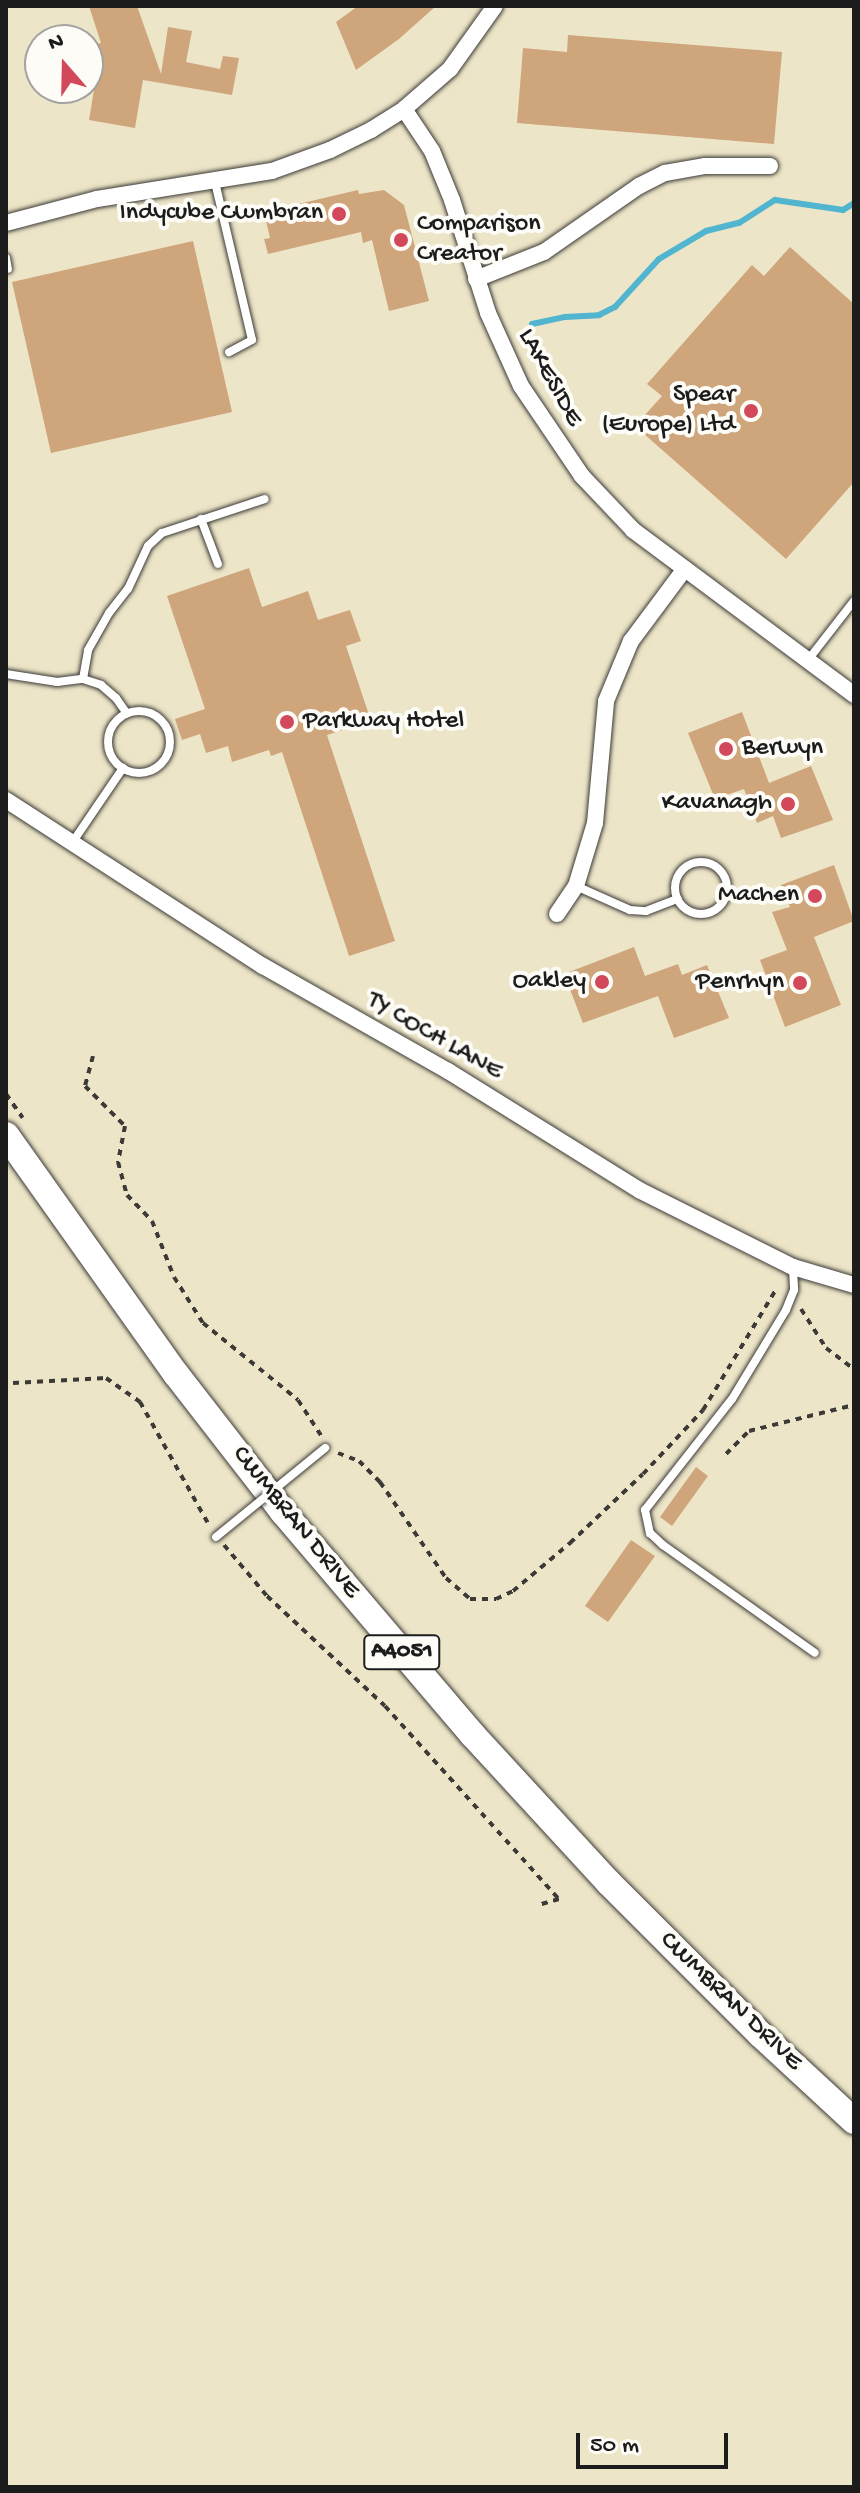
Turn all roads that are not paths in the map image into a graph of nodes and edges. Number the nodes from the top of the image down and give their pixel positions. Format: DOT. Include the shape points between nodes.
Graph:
graph roads {
  1 [pos="495,6"];
  2 [pos="404,109"];
  3 [pos="770,166"];
  4 [pos="215,182"];
  5 [pos="6,223"];
  6 [pos="6,258"];
  7 [pos="8,269"];
  8 [pos="476,279"];
  9 [pos="229,352"];
  10 [pos="265,499"];
  11 [pos="201,519"];
  12 [pos="218,564"];
  13 [pos="684,570"];
  14 [pos="854,601"];
  15 [pos="808,660"];
  16 [pos="6,674"];
  17 [pos="83,679"];
  18 [pos="854,695"];
  19 [pos="127,714"];
  20 [pos="123,768"];
  21 [pos="6,800"];
  22 [pos="72,843"];
  23 [pos="576,886"];
  24 [pos="678,899"];
  25 [pos="557,914"];
  26 [pos="15,1127"];
  27 [pos="793,1267"];
  28 [pos="854,1285"];
  29 [pos="325,1448"];
  30 [pos="216,1537"];
  31 [pos="815,1653"];
  32 [pos="854,2121"];
  1 -- 2 [label="street" via="450,69"];
  2 -- 4 [label="street" via="330,150 272,171"];
  2 -- 8 [label="street, LAKESIDE" via="432,151"];
  3 -- 8 [label="street" via="705,166 665,173 544,252"];
  4 -- 5 [label="street" via="97,199"];
  4 -- 9 [label="lane" via="252,340"];
  6 -- 7 [label="lane"];
  8 -- 13 [label="street, LAKESIDE" via="521,386 551,435 633,530"];
  10 -- 11 [label="lane"];
  11 -- 12 [label="lane"];
  11 -- 17 [label="lane" via="162,533 148,546 128,589 88,650"];
  13 -- 15 [label="street, LAKESIDE"];
  13 -- 23 [label="street" via="631,641 606,701 595,823"];
  14 -- 15 [label="lane"];
  15 -- 18 [label="street, LAKESIDE"];
  16 -- 17 [label="lane" via="57,682"];
  17 -- 19 [label="lane" via="101,685"];
  19 -- 20 [label="lane" via="112,726 108,745"];
  19 -- 20 [label="lane" via="154,715 170,739 165,757 151,770"];
  20 -- 22 [label="lane"];
  21 -- 22 [label="street, TY COCH LANE"];
  22 -- 27 [label="street, TY COCH LANE" via="263,966 448,1071 639,1190"];
  23 -- 24 [label="lane" via="630,910 646,911"];
  23 -- 25 [label="street"];
  24 -- 24 [label="lane" via="676,881 687,866 706,862 722,872 727,890 719,907 701,914"];
  26 -- 32 [label="main road, CWMBRAN DRIVE / A4051" via="205,1412 283,1512 472,1734 609,1883"];
  27 -- 28 [label="street, TY COCH LANE"];
  27 -- 31 [label="lane" via="794,1290 786,1310 732,1399 645,1510 650,1533 663,1545"];
  29 -- 30 [label="lane, bridge"];
}
